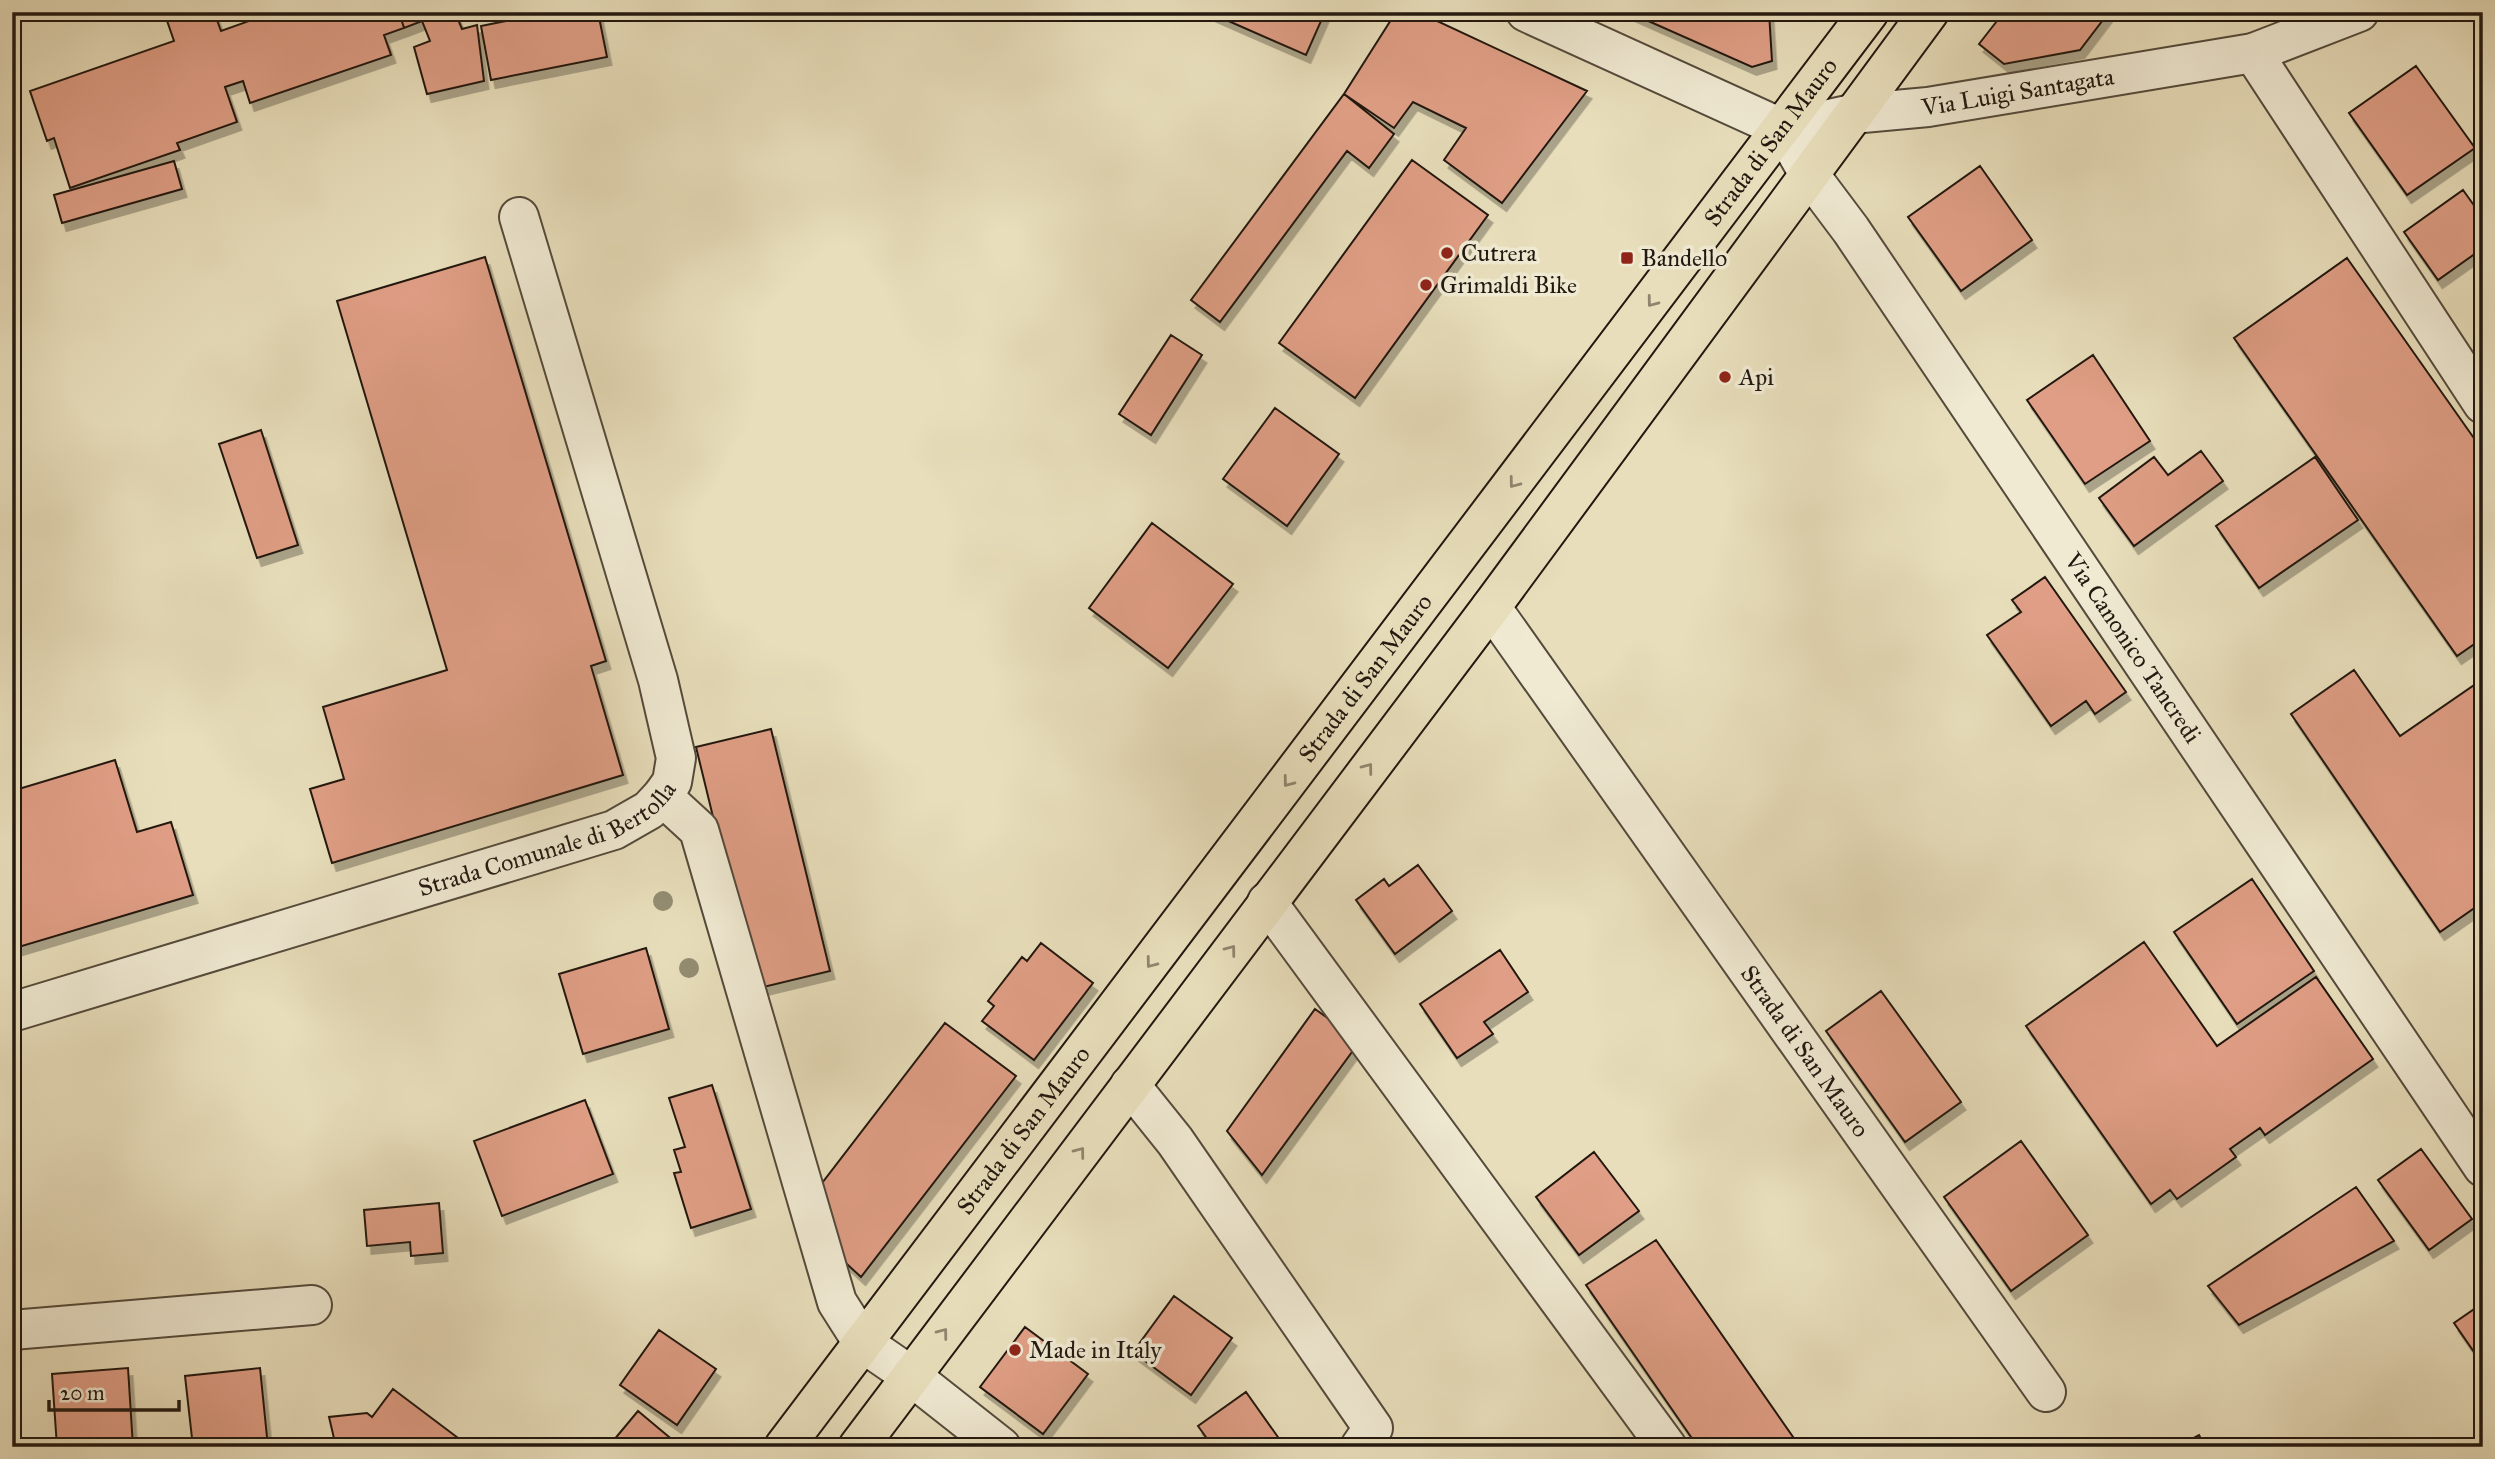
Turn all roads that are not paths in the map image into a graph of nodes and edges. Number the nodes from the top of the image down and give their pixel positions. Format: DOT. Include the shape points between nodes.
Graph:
graph roads {
  1 [pos="1526,12"];
  2 [pos="1869,12"];
  3 [pos="1928,12"];
  4 [pos="2359,12"];
  5 [pos="2253,53"];
  6 [pos="1852,114"];
  7 [pos="1783,129"];
  8 [pos="1809,174"];
  9 [pos="519,217"];
  10 [pos="2483,404"];
  11 [pos="1490,607"];
  12 [pos="662,796"];
  13 [pos="1268,902"];
  14 [pos="12,1012"];
  15 [pos="1130,1085"];
  16 [pos="2483,1167"];
  17 [pos="312,1305"];
  18 [pos="12,1330"];
  19 [pos="863,1343"];
  20 [pos="911,1376"];
  21 [pos="2046,1392"];
  22 [pos="784,1447"];
  23 [pos="858,1447"];
  24 [pos="1001,1447"];
  25 [pos="1360,1447"];
  26 [pos="1667,1447"];
  1 -- 7 [label="street"];
  2 -- 7 [label="main road, Strada di San Mauro"];
  3 -- 6 [label="main road, Strada di San Mauro"];
  4 -- 5 [label="street, Via Luigi Santagata"];
  5 -- 6 [label="street, Via Luigi Santagata" via="1928,107"];
  5 -- 10 [label="street"];
  6 -- 7 [label="street, Via Luigi Santagata"];
  6 -- 8 [label="main road, Strada di San Mauro"];
  7 -- 8 [label="street, Via Canonico Tancredi"];
  7 -- 19 [label="main road, Strada di San Mauro, one-way"];
  8 -- 11 [label="main road, Strada di San Mauro"];
  8 -- 16 [label="street, Via Canonico Tancredi"];
  9 -- 12 [label="street, Strada Comunale di Bertolla" via="658,680 676,758 672,782"];
  13 -- 11 [label="main road, Strada di San Mauro, one-way"];
  11 -- 21 [label="street, Strada di San Mauro"];
  12 -- 14 [label="street, Strada Comunale di Bertolla" via="649,810 614,830"];
  12 -- 19 [label="street" via="699,830 837,1303"];
  15 -- 13 [label="main road, Strada di San Mauro, one-way"];
  13 -- 26 [label="street"];
  20 -- 15 [label="main road, Strada di San Mauro, one-way"];
  15 -- 25 [label="street" via="1175,1141 1373,1428"];
  17 -- 18 [label="street"];
  19 -- 20 [label="street"];
  19 -- 22 [label="main road, Strada di San Mauro"];
  20 -- 23 [label="main road, Strada di San Mauro"];
  20 -- 24 [label="street"];
}
